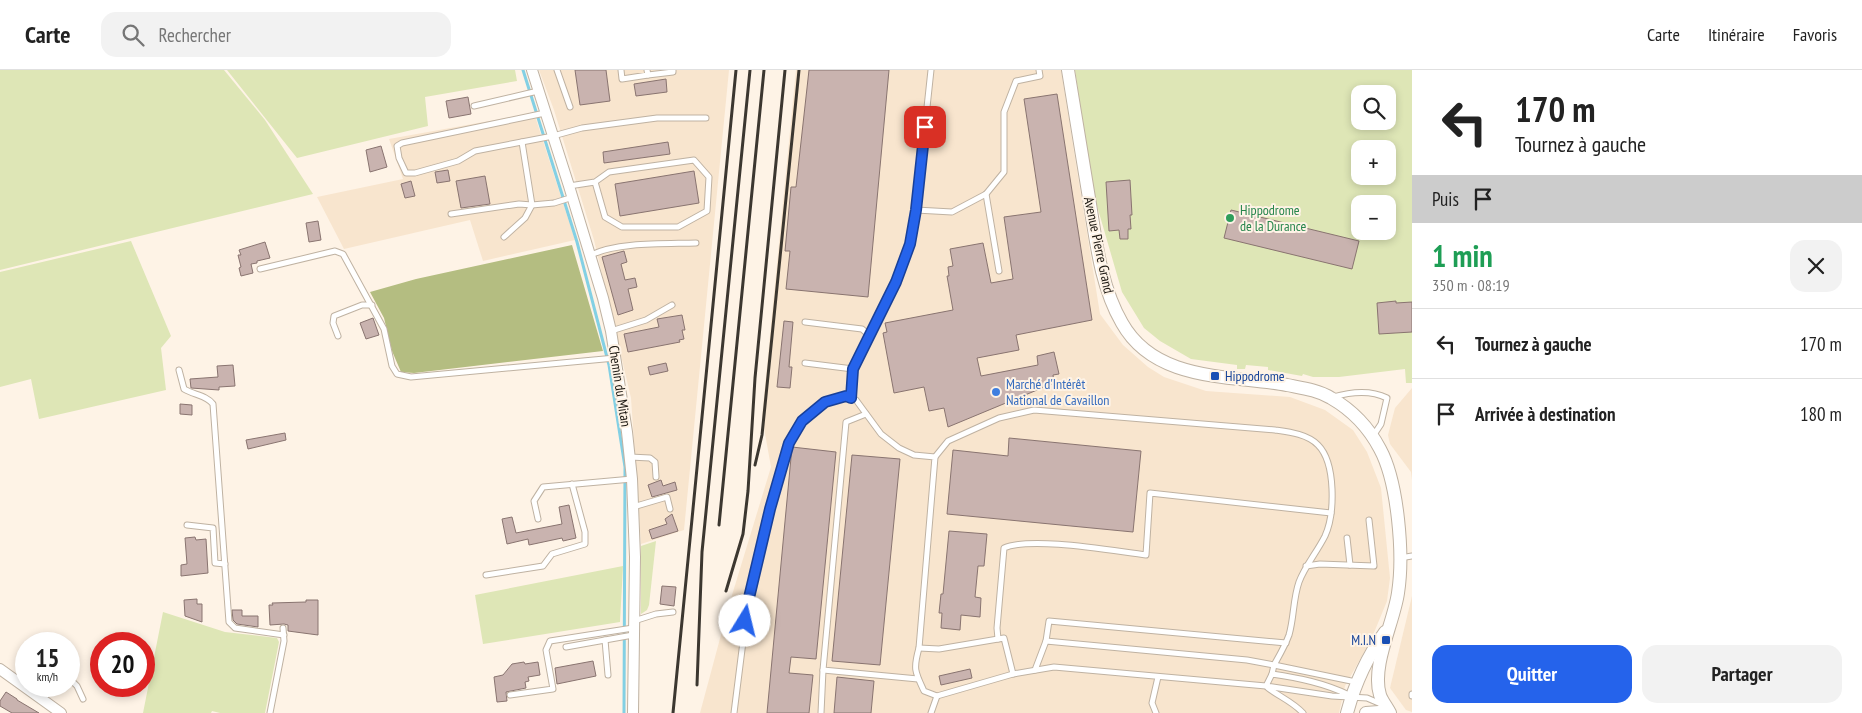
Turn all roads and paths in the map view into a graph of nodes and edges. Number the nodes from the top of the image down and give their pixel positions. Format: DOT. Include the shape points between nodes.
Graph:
graph roads {
  1 [pos="557,70"];
  2 [pos="621,70"];
  3 [pos="673,70"];
  4 [pos="931,70"];
  5 [pos="1039,70"];
  6 [pos="1068,70"];
  7 [pos="533,71"];
  8 [pos="648,73"];
  9 [pos="538,91"];
  10 [pos="474,106"];
  11 [pos="570,107"];
  12 [pos="545,113"];
  13 [pos="706,118"];
  14 [pos="553,136"];
  15 [pos="522,142"];
  16 [pos="595,182"];
  17 [pos="570,186"];
  18 [pos="986,194"];
  19 [pos="573,197"];
  20 [pos="532,205"];
  21 [pos="916,210"];
  22 [pos="451,214"];
  23 [pos="504,237"];
  24 [pos="696,243"];
  25 [pos="590,255"];
  26 [pos="260,268"];
  27 [pos="999,271"];
  28 [pos="372,305"];
  29 [pos="672,305"];
  30 [pos="804,322"];
  31 [pos="611,331"];
  32 [pos="338,336"];
  33 [pos="869,336"];
  34 [pos="615,358"];
  35 [pos="805,363"];
  36 [pos="853,369"];
  37 [pos="179,370"];
  38 [pos="851,398"];
  39 [pos="1331,398"];
  40 [pos="866,414"];
  41 [pos="1373,437"];
  42 [pos="630,457"];
  43 [pos="935,457"];
  44 [pos="656,477"];
  45 [pos="632,479"];
  46 [pos="572,484"];
  47 [pos="633,507"];
  48 [pos="670,509"];
  49 [pos="1331,513"];
  50 [pos="538,519"];
  51 [pos="1369,520"];
  52 [pos="187,525"];
  53 [pos="1347,538"];
  54 [pos="1406,557"];
  55 [pos="224,564"];
  56 [pos="1350,565"];
  57 [pos="1306,566"];
  58 [pos="486,575"];
  59 [pos="672,612"];
  60 [pos="284,628"];
  61 [pos="633,628"];
  62 [pos="1388,628"];
  63 [pos="284,635"];
  64 [pos="998,639"];
  65 [pos="605,640"];
  66 [pos="1046,641"];
  67 [pos="1286,643"];
  68 [pos="566,647"];
  69 [pos="919,648"];
  70 [pos="1274,666"];
  71 [pos="0,669"];
  72 [pos="823,670"];
  73 [pos="1035,670"];
  74 [pos="1013,674"];
  75 [pos="1272,674"];
  76 [pos="608,675"];
  77 [pos="1158,677"];
  78 [pos="918,679"];
  79 [pos="14,680"];
  80 [pos="1356,682"];
  81 [pos="1266,686"];
  82 [pos="80,692"];
  83 [pos="510,695"];
  84 [pos="937,696"];
  85 [pos="1352,696"];
  86 [pos="82,699"];
  87 [pos="1387,710"];
  88 [pos="61,713"];
  89 [pos="270,713"];
  90 [pos="633,713"];
  91 [pos="734,713"];
  92 [pos="820,713"];
  93 [pos="931,713"];
  94 [pos="1156,713"];
  95 [pos="1303,713"];
  96 [pos="1347,713"];
  97 [pos="1366,713"];
  1 -- 11 [label="lane"];
  2 -- 8 [label="lane" via="622,79"];
  3 -- 8 [label="lane"];
  4 -- 21 [label="lane"];
  5 -- 18 [label="lane" via="1040,76 1016,81 1004,112 1004,172"];
  6 -- 39 [label="street, Avenue Pierre Grand" via="1104,281 1109,298 1133,339 1158,359 1186,372 1293,386"];
  7 -- 9 [label="street, Chemin du Mitan"];
  9 -- 10 [label="lane"];
  9 -- 12 [label="street, Chemin du Mitan"];
  12 -- 14 [label="street, Chemin du Mitan"];
  12 -- 15 [label="lane" via="397,146 398,158 406,173 415,173 458,161 474,151"];
  13 -- 14 [label="lane" via="658,118 582,128"];
  14 -- 15 [label="lane"];
  14 -- 17 [label="street, Chemin du Mitan"];
  15 -- 20 [label="lane"];
  16 -- 16 [label="lane" via="605,217 622,227 678,227 707,211 709,177 694,160 608,172"];
  16 -- 17 [label="lane"];
  17 -- 19 [label="street, Chemin du Mitan"];
  18 -- 21 [label="lane" via="952,212"];
  18 -- 27 [label="lane"];
  19 -- 20 [label="lane"];
  19 -- 25 [label="street, Chemin du Mitan"];
  20 -- 22 [label="lane"];
  20 -- 23 [label="lane" via="524,218"];
  21 -- 33 [label="lane" via="910,244 896,282"];
  24 -- 25 [label="lane" via="632,245"];
  25 -- 31 [label="street, Chemin du Mitan"];
  26 -- 28 [label="lane" via="335,251 343,254"];
  28 -- 32 [label="lane" via="362,305 334,316"];
  28 -- 34 [label="lane" via="384,329 392,366 397,374 411,377"];
  29 -- 31 [label="lane" via="646,320"];
  30 -- 33 [label="lane" via="862,329"];
  31 -- 34 [label="street, Chemin du Mitan"];
  33 -- 36 [label="lane"];
  34 -- 42 [label="street, Chemin du Mitan"];
  35 -- 36 [label="lane"];
  36 -- 38 [label="lane"];
  37 -- 55 [label="lane" via="184,389 209,398 213,404"];
  38 -- 40 [label="lane"];
  38 -- 91 [label="lane" via="846,396 825,402 802,421 789,443 748,602"];
  39 -- 41 [label="street, Avenue Pierre Grand" via="1352,413"];
  39 -- 41 [label="lane" via="1341,394 1377,393 1387,398"];
  40 -- 43 [label="lane" via="880,434 898,448"];
  40 -- 72 [label="lane" via="846,422"];
  41 -- 54 [label="street, Avenue Pierre Grand" via="1389,471"];
  42 -- 44 [label="lane" via="650,458 655,462"];
  42 -- 45 [label="street, Chemin du Mitan"];
  43 -- 49 [label="lane" via="948,441 999,418 1034,410 1298,433 1318,444 1326,459 1331,474"];
  43 -- 69 [label="lane"];
  45 -- 46 [label="lane"];
  45 -- 47 [label="street, Chemin du Mitan"];
  46 -- 50 [label="lane" via="543,487 534,501"];
  46 -- 58 [label="lane" via="585,532 585,544 552,554 543,566"];
  47 -- 48 [label="lane" via="667,497"];
  47 -- 61 [label="street, Chemin du Mitan"];
  49 -- 57 [label="lane" via="1326,534"];
  49 -- 64 [label="lane" via="1150,493 1146,555 1044,544 1013,544 1004,548"];
  51 -- 56 [label="lane" via="1374,566"];
  52 -- 55 [label="lane" via="213,528 215,563"];
  53 -- 56 [label="lane"];
  54 -- 62 [label="street, Avenue Pierre Grand"];
  55 -- 63 [label="lane" via="229,622 235,628"];
  56 -- 57 [label="lane"];
  57 -- 67 [label="lane" via="1298,584"];
  59 -- 61 [label="lane" via="656,614"];
  60 -- 63 [label="lane"];
  61 -- 65 [label="lane"];
  61 -- 83 [label="lane" via="550,641 546,650 553,689"];
  61 -- 90 [label="street, Chemin du Mitan"];
  62 -- 80 [label="street, Avenue Pierre Grand"];
  62 -- 87 [label="street, Avenue Pierre Grand" via="1378,685"];
  63 -- 89 [label="lane"];
  64 -- 69 [label="lane" via="939,649"];
  64 -- 74 [label="lane" via="1004,638"];
  65 -- 68 [label="lane"];
  65 -- 76 [label="lane"];
  66 -- 67 [label="lane" via="1049,621"];
  66 -- 70 [label="lane" via="1247,660"];
  66 -- 73 [label="lane"];
  67 -- 70 [label="lane"];
  69 -- 78 [label="lane" via="914,664"];
  70 -- 75 [label="lane"];
  70 -- 80 [label="lane"];
  71 -- 79 [label="street"];
  72 -- 78 [label="lane"];
  72 -- 92 [label="lane"];
  73 -- 74 [label="lane"];
  73 -- 77 [label="lane" via="1054,666"];
  74 -- 84 [label="lane"];
  75 -- 81 [label="lane"];
  75 -- 85 [label="lane" via="1301,678"];
  77 -- 81 [label="lane"];
  77 -- 94 [label="lane" via="1152,703"];
  78 -- 84 [label="lane" via="924,691"];
  79 -- 88 [label="street"];
  80 -- 85 [label="street, Avenue Pierre Grand"];
  81 -- 85 [label="lane"];
  81 -- 95 [label="lane" via="1295,704"];
  82 -- 86 [label="lane"];
  84 -- 93 [label="lane"];
  85 -- 87 [label="lane" via="1367,698"];
  85 -- 96 [label="street, Avenue Pierre Grand"];
  87 -- 97 [label="street"];
}
